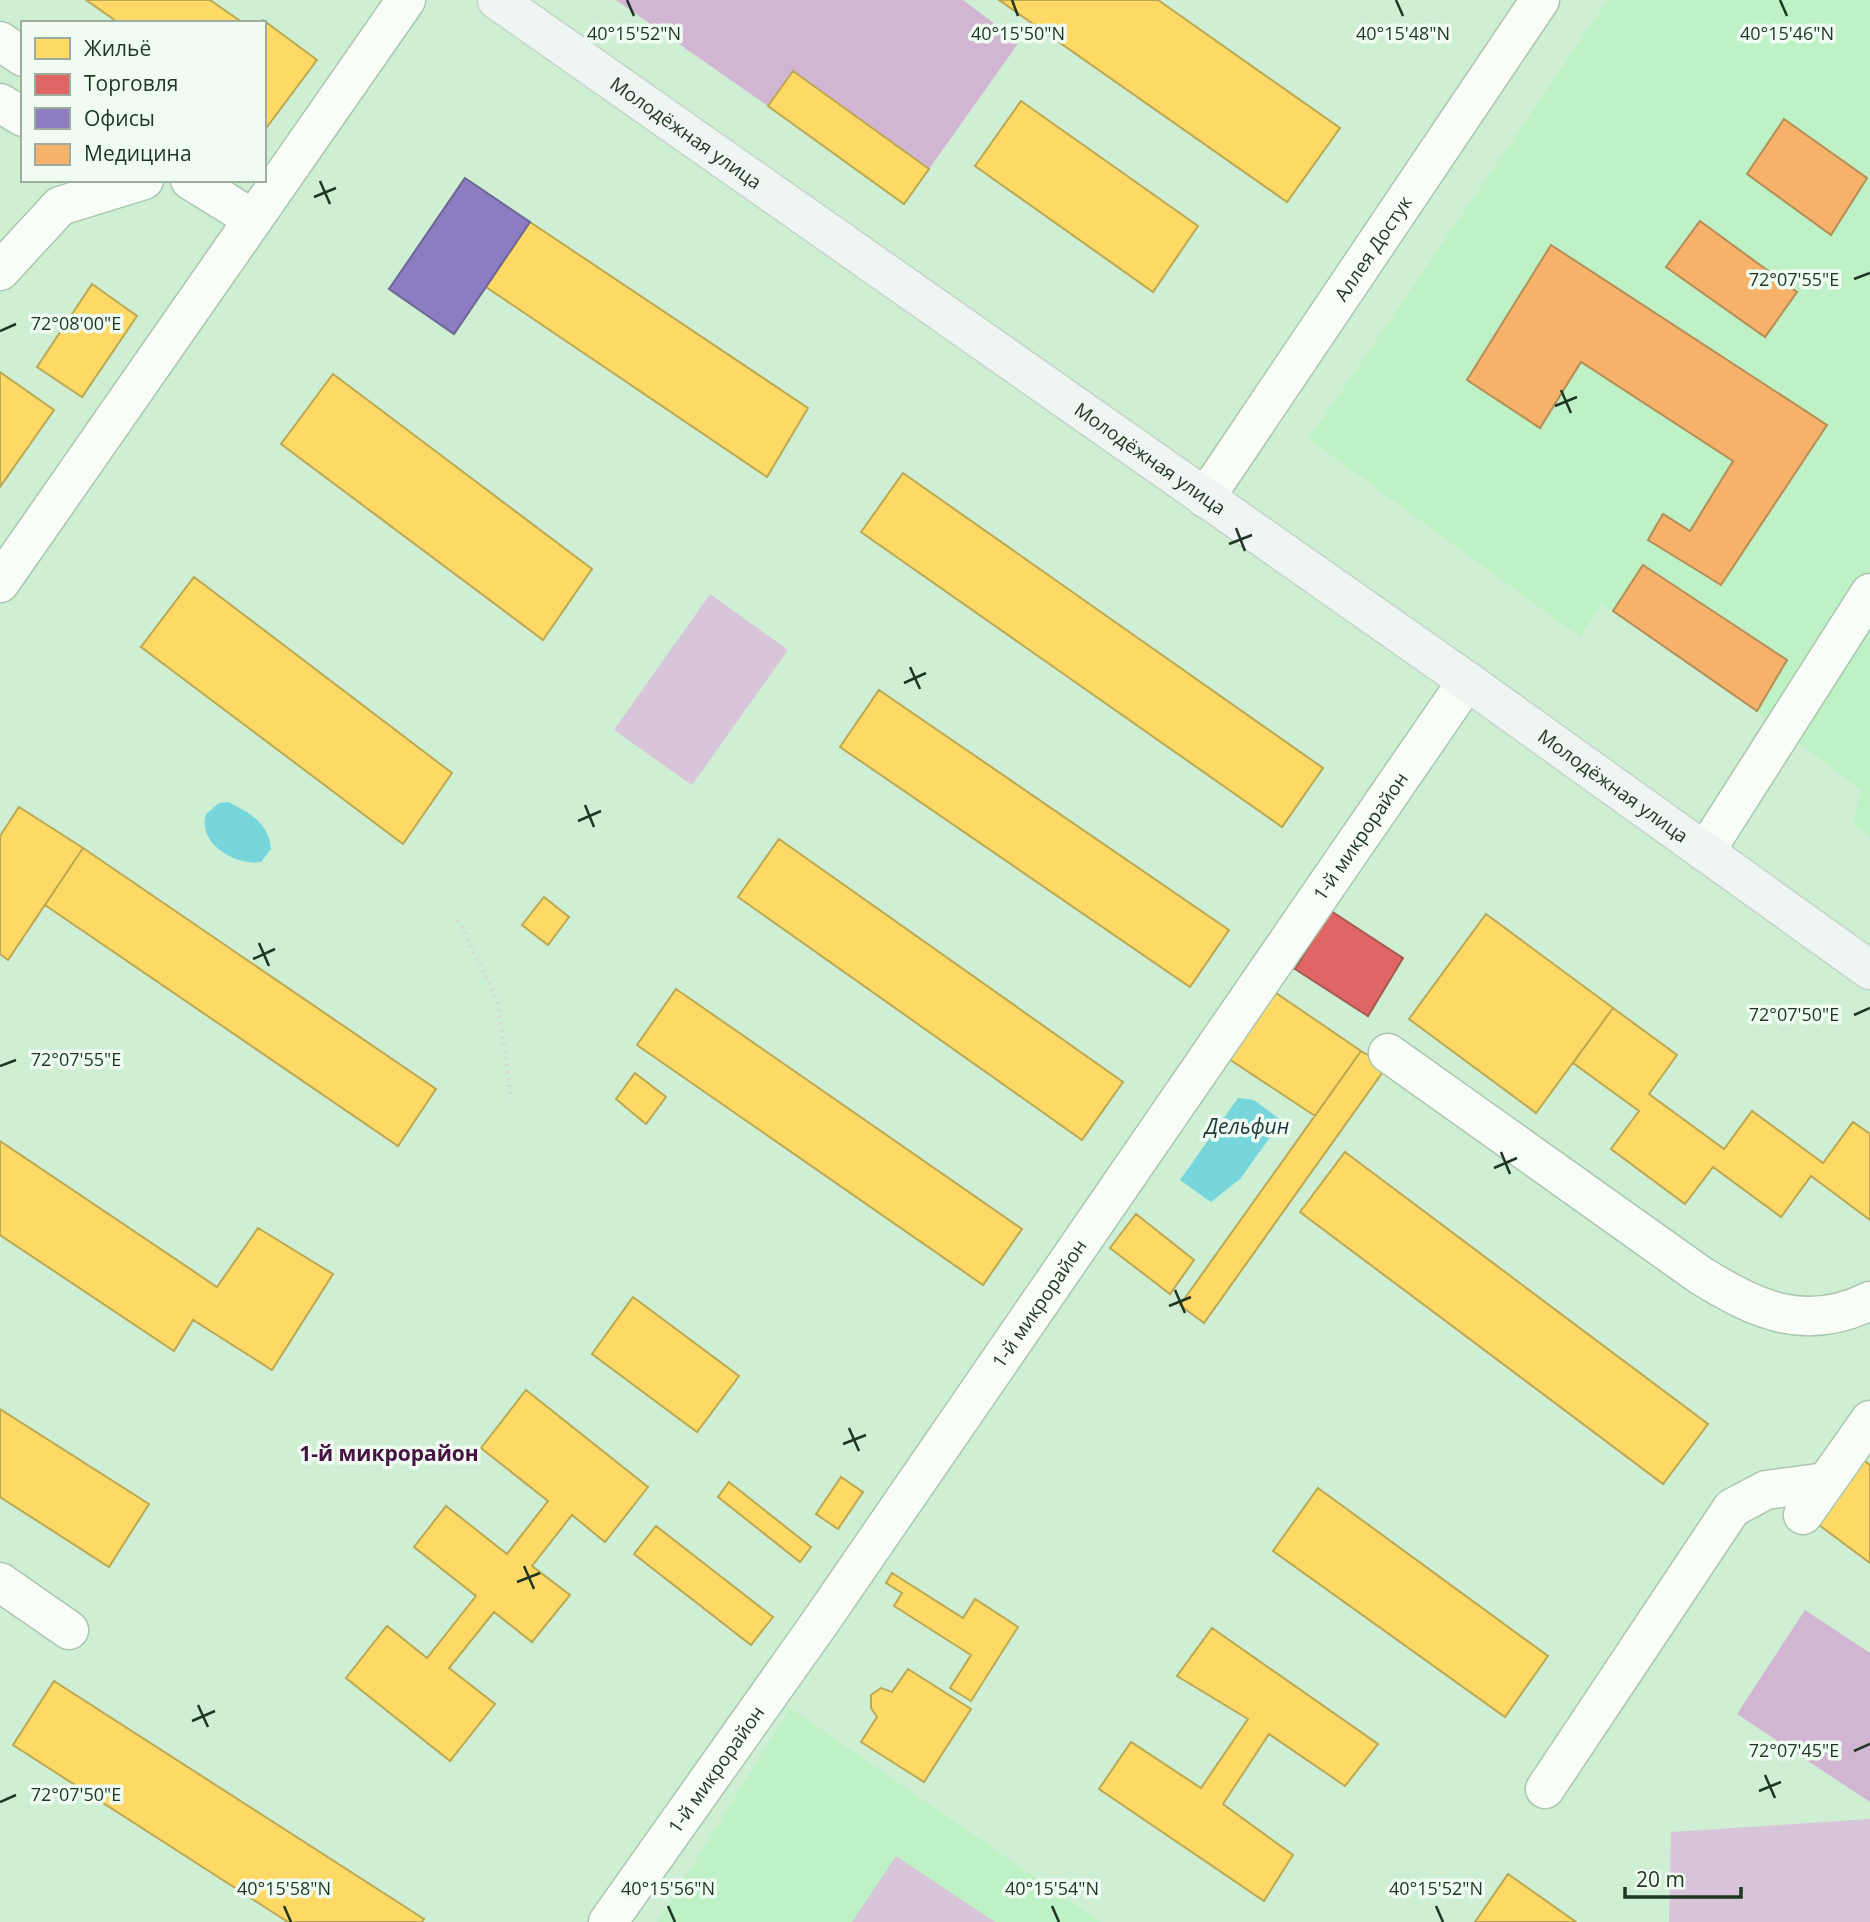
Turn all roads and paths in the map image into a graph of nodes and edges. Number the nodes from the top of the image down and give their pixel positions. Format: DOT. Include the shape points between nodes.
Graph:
graph roads {
  1 [pos="406,0"];
  2 [pos="497,0"];
  3 [pos="1540,0"];
  4 [pos="0,41"];
  5 [pos="21,56"];
  6 [pos="0,103"];
  7 [pos="21,116"];
  8 [pos="135,182"];
  9 [pos="193,182"];
  10 [pos="253,219"];
  11 [pos="0,271"];
  12 [pos="1205,498"];
  13 [pos="0,583"];
  14 [pos="1870,593"];
  15 [pos="1467,681"];
  16 [pos="1705,852"];
  17 [pos="458,920"];
  18 [pos="1870,970"];
  19 [pos="1388,1053"];
  20 [pos="511,1100"];
  21 [pos="1870,1301"];
  22 [pos="1870,1420"];
  23 [pos="1826,1482"];
  24 [pos="1803,1515"];
  25 [pos="0,1582"];
  26 [pos="69,1630"];
  27 [pos="1545,1789"];
  28 [pos="608,1922"];
  1 -- 10 [label="street"];
  2 -- 12 [label="main road, Молодёжная улица"];
  3 -- 12 [label="street, Аллея Достук"];
  4 -- 5 [label="street"];
  6 -- 7 [label="street"];
  8 -- 11 [label="street" via="60,206"];
  9 -- 10 [label="street"];
  10 -- 13 [label="street"];
  12 -- 15 [label="main road, Молодёжная улица"];
  14 -- 16 [label="street"];
  15 -- 16 [label="main road, Молодёжная улица"];
  15 -- 28 [label="street, 1-й микрорайон" via="821,1621"];
  16 -- 18 [label="main road, Молодёжная улица"];
  17 -- 20 [label="path" via="498,1002"];
  19 -- 21 [label="street" via="1700,1275 1745,1302 1777,1313 1829,1316"];
  22 -- 23 [label="street"];
  23 -- 24 [label="street"];
  23 -- 27 [label="street" via="1766,1490 1732,1508"];
  25 -- 26 [label="street"];
}
